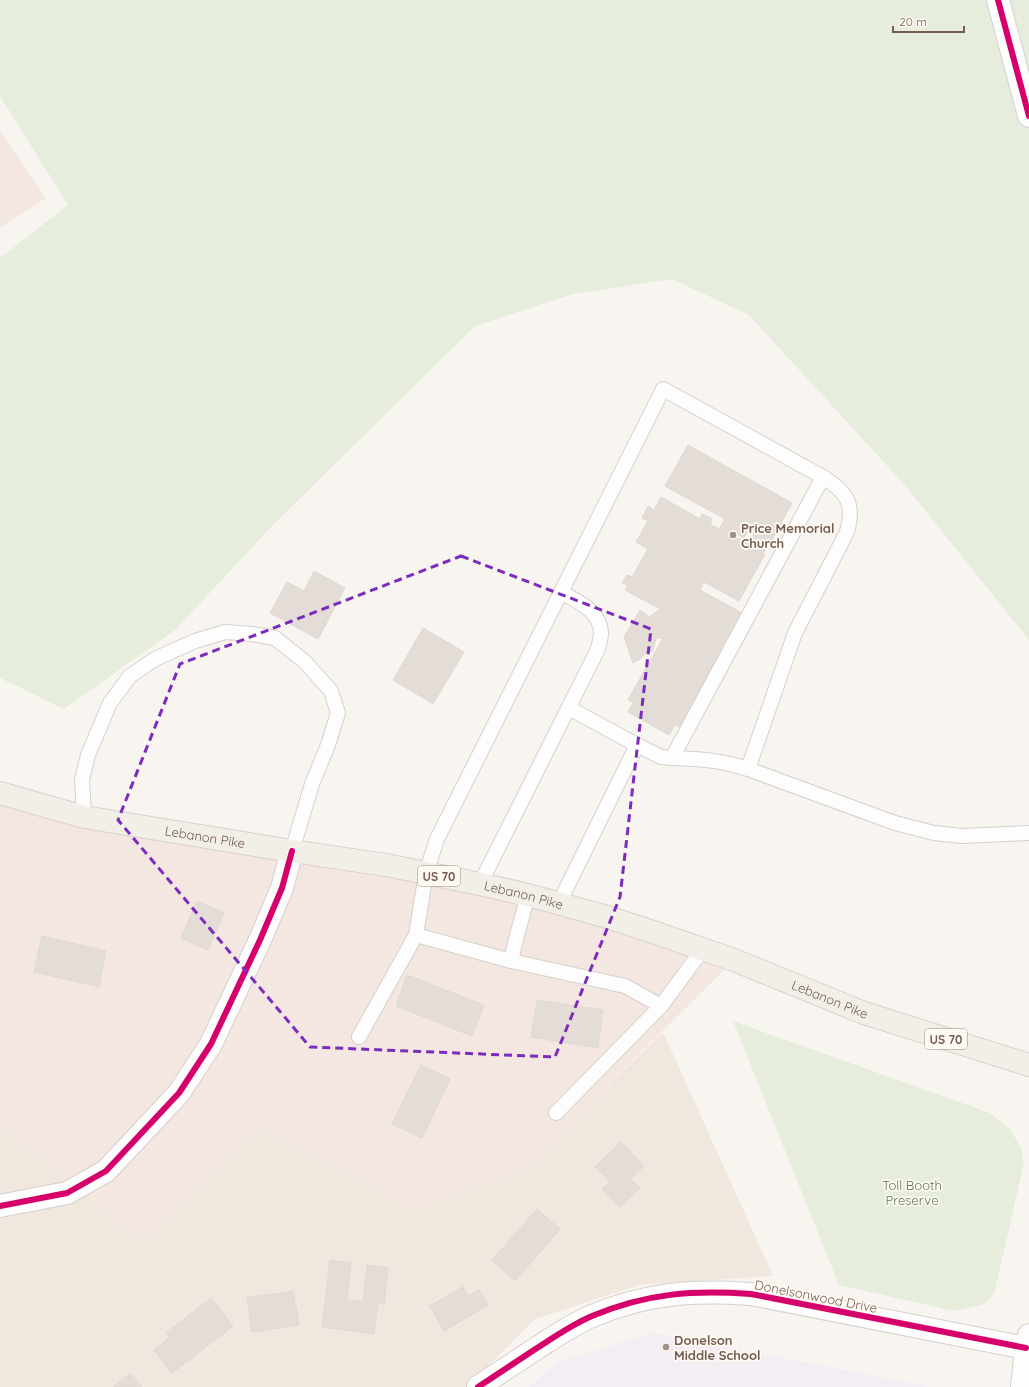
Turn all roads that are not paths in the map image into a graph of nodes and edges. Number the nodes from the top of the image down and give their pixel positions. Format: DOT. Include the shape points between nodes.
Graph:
graph roads {
  1 [pos="998,0"];
  2 [pos="1029,116"];
  3 [pos="823,477"];
  4 [pos="561,592"];
  5 [pos="569,708"];
  6 [pos="637,745"];
  7 [pos="672,758"];
  8 [pos="748,769"];
  9 [pos="0,794"];
  10 [pos="84,817"];
  11 [pos="1029,833"];
  12 [pos="292,851"];
  13 [pos="426,873"];
  14 [pos="480,884"];
  15 [pos="528,895"];
  16 [pos="559,903"];
  17 [pos="416,936"];
  18 [pos="703,949"];
  19 [pos="511,961"];
  20 [pos="661,1006"];
  21 [pos="359,1037"];
  22 [pos="1029,1065"];
  23 [pos="556,1113"];
  24 [pos="0,1206"];
  25 [pos="1027,1342"];
  26 [pos="478,1387"];
  27 [pos="1022,1387"];
  1 -- 2 [label="street"];
  3 -- 4 [label="lane" via="663,389"];
  3 -- 7 [label="lane"];
  3 -- 8 [label="lane" via="847,498 850,520 795,633"];
  4 -- 5 [label="lane" via="586,606 595,615 601,635 597,651"];
  4 -- 13 [label="lane" via="437,839"];
  5 -- 6 [label="lane"];
  5 -- 14 [label="lane"];
  6 -- 7 [label="lane" via="662,757"];
  6 -- 16 [label="lane"];
  7 -- 8 [label="lane" via="708,759"];
  8 -- 11 [label="lane" via="895,823 934,834 962,836"];
  9 -- 10 [label="main road, Lebanon Pike / US 70"];
  10 -- 12 [label="main road, Lebanon Pike / US 70"];
  10 -- 12 [label="lane" via="82,780 88,755 110,703 130,676 155,659 195,641 225,632 252,634 274,638 304,662 331,691 338,713 312,784"];
  12 -- 13 [label="main road, Lebanon Pike / US 70"];
  12 -- 24 [label="street" via="282,888 215,1037 179,1093 106,1170 67,1193"];
  13 -- 14 [label="main road, Lebanon Pike / US 70"];
  13 -- 17 [label="lane"];
  14 -- 15 [label="main road, Lebanon Pike / US 70"];
  15 -- 16 [label="main road, Lebanon Pike / US 70"];
  15 -- 19 [label="lane"];
  16 -- 18 [label="main road, Lebanon Pike / US 70"];
  17 -- 19 [label="lane"];
  17 -- 21 [label="lane"];
  18 -- 20 [label="lane"];
  18 -- 22 [label="main road, Lebanon Pike / US 70" via="864,1012"];
  19 -- 20 [label="lane" via="625,986"];
  20 -- 23 [label="lane"];
  25 -- 26 [label="street, Donelsonwood Drive" via="751,1294 685,1293 654,1296 591,1316 558,1334"];
  25 -- 27 [label="street"];
}
